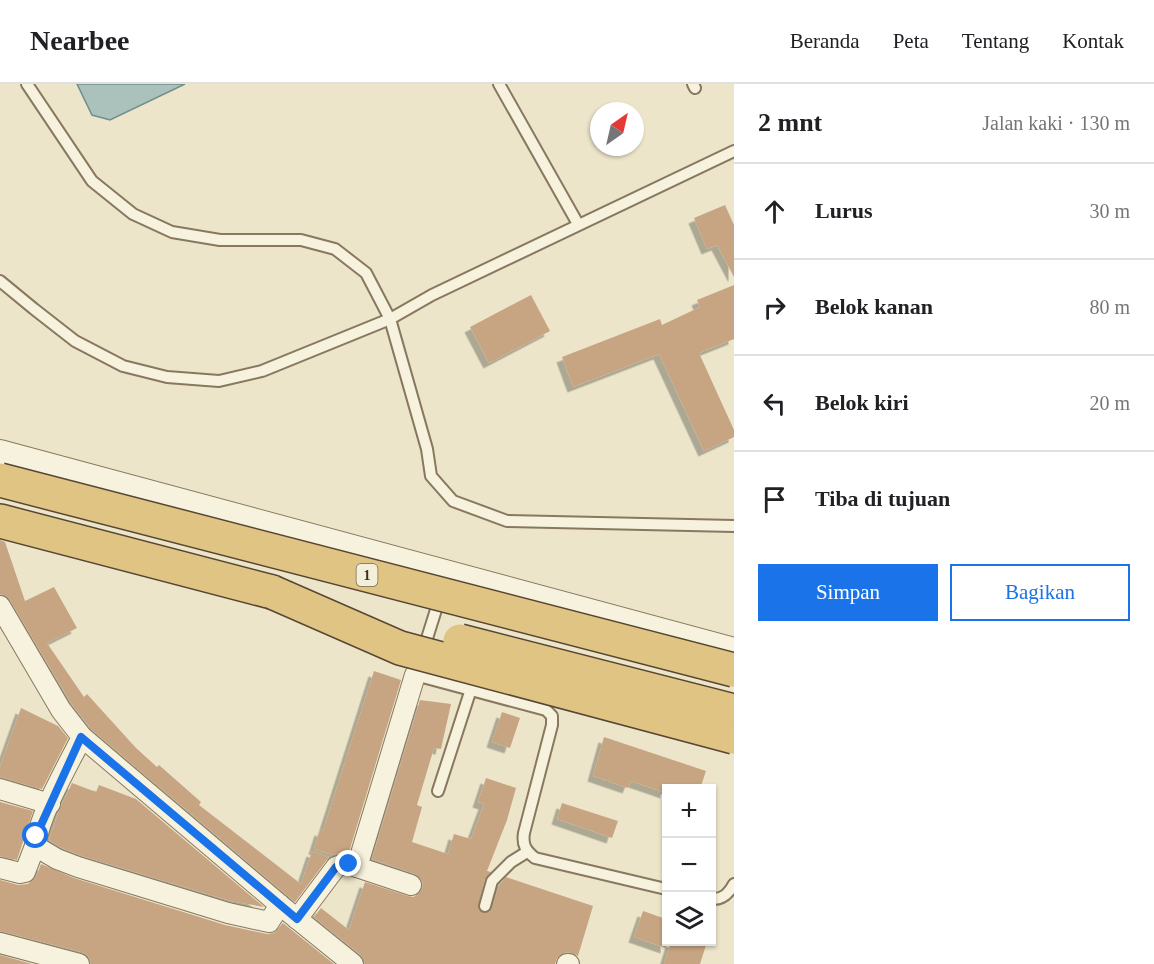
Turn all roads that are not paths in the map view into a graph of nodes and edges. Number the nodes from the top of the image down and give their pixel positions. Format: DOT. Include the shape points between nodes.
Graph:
graph roads {
  1 [pos="27,84"];
  2 [pos="499,84"];
  3 [pos="734,151"];
  4 [pos="578,224"];
  5 [pos="0,280"];
  6 [pos="390,319"];
  7 [pos="0,453"];
  8 [pos="0,480"];
  9 [pos="0,521"];
  10 [pos="734,526"];
  11 [pos="447,574"];
  12 [pos="272,592"];
  13 [pos="0,606"];
  14 [pos="734,651"];
  15 [pos="734,670"];
  16 [pos="415,675"];
  17 [pos="471,689"];
  18 [pos="734,711"];
  19 [pos="81,737"];
  20 [pos="734,737"];
  21 [pos="0,789"];
  22 [pos="438,791"];
  23 [pos="50,804"];
  24 [pos="34,846"];
  25 [pos="527,852"];
  26 [pos="357,867"];
  27 [pos="0,868"];
  28 [pos="734,884"];
  29 [pos="411,885"];
  30 [pos="662,888"];
  31 [pos="716,900"];
  32 [pos="280,905"];
  33 [pos="484,906"];
  34 [pos="297,919"];
  35 [pos="0,943"];
  36 [pos="80,964"];
  37 [pos="353,964"];
  1 -- 6 [label="lane" via="92,181 134,214 172,232 220,240 301,240 335,249 366,273"];
  2 -- 4 [label="lane"];
  3 -- 4 [label="lane"];
  4 -- 6 [label="lane" via="432,294"];
  5 -- 6 [label="lane" via="75,341 123,366 167,377 219,381 262,370"];
  6 -- 10 [label="lane" via="430,476 453,501 507,521"];
  7 -- 11 [label="street"];
  8 -- 15 [label="highway, 1, bridge"];
  9 -- 12 [label="highway"];
  11 -- 14 [label="street"];
  11 -- 16 [label="lane"];
  12 -- 18 [label="highway, bridge"];
  12 -- 20 [label="highway, bridge" via="400,648"];
  13 -- 19 [label="street"];
  16 -- 17 [label="lane"];
  16 -- 26 [label="street"];
  17 -- 22 [label="lane"];
  17 -- 25 [label="lane" via="546,710 552,716 522,842"];
  19 -- 23 [label="street"];
  19 -- 32 [label="street"];
  21 -- 23 [label="street"];
  23 -- 24 [label="street"];
  24 -- 27 [label="street" via="25,872"];
  24 -- 32 [label="street" via="78,867 228,913 269,921"];
  25 -- 30 [label="lane" via="535,858"];
  25 -- 33 [label="lane" via="492,881"];
  26 -- 29 [label="street"];
  26 -- 34 [label="street" via="346,863 336,867"];
  28 -- 31 [label="lane" via="727,895"];
  32 -- 34 [label="street"];
  34 -- 37 [label="street"];
  35 -- 36 [label="street"];
}
